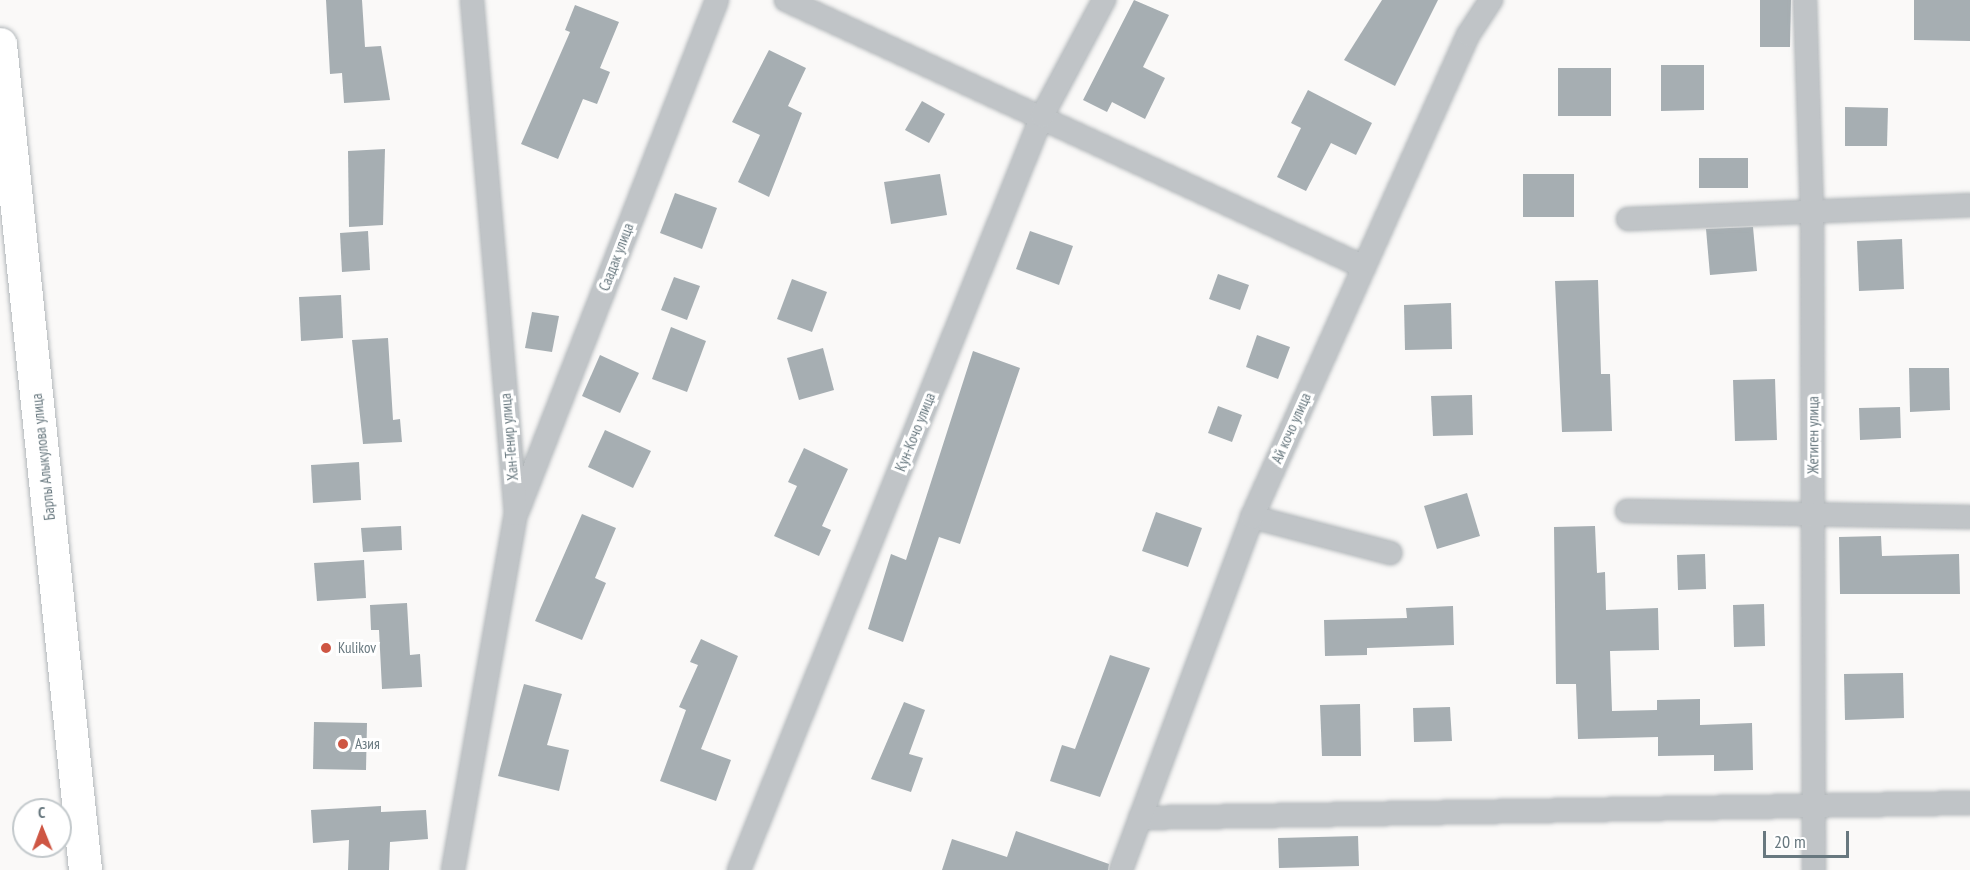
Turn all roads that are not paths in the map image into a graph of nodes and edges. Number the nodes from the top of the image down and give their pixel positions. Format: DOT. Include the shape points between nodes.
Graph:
graph roads {
  1 [pos="472,0"];
  2 [pos="717,0"];
  3 [pos="786,0"];
  4 [pos="1104,0"];
  5 [pos="1491,0"];
  6 [pos="1805,0"];
  7 [pos="0,44"];
  8 [pos="1042,116"];
  9 [pos="1970,205"];
  10 [pos="1812,214"];
  11 [pos="1628,219"];
  12 [pos="1362,266"];
  13 [pos="1627,511"];
  14 [pos="516,514"];
  15 [pos="1813,515"];
  16 [pos="1252,517"];
  17 [pos="1970,518"];
  18 [pos="1390,554"];
  19 [pos="1970,803"];
  20 [pos="1815,806"];
  21 [pos="1140,818"];
  22 [pos="85,870"];
  23 [pos="453,870"];
  24 [pos="739,870"];
  25 [pos="1121,870"];
  26 [pos="1814,870"];
  1 -- 14 [label="street, Хан-Тенир улица"];
  2 -- 14 [label="street, Саадак улица"];
  3 -- 8 [label="street"];
  4 -- 8 [label="street, Кун-Кочо улица"];
  5 -- 12 [label="street, Ай кочо улица" via="1468,35"];
  6 -- 10 [label="street, Жетиген улица"];
  7 -- 22 [label="main road, Барпы Алыкулова улица"];
  8 -- 12 [label="street"];
  8 -- 24 [label="street, Кун-Кочо улица"];
  9 -- 10 [label="street"];
  10 -- 11 [label="street"];
  10 -- 15 [label="street, Жетиген улица"];
  12 -- 16 [label="street, Ай кочо улица"];
  13 -- 15 [label="street"];
  14 -- 23 [label="street, Хан-Тенир улица"];
  15 -- 17 [label="street"];
  15 -- 20 [label="street, Жетиген улица"];
  16 -- 18 [label="street"];
  16 -- 21 [label="street, Ай кочо улица"];
  19 -- 20 [label="street"];
  20 -- 21 [label="street"];
  20 -- 26 [label="street, Жетиген улица"];
  21 -- 25 [label="street, Ай кочо улица"];
}
